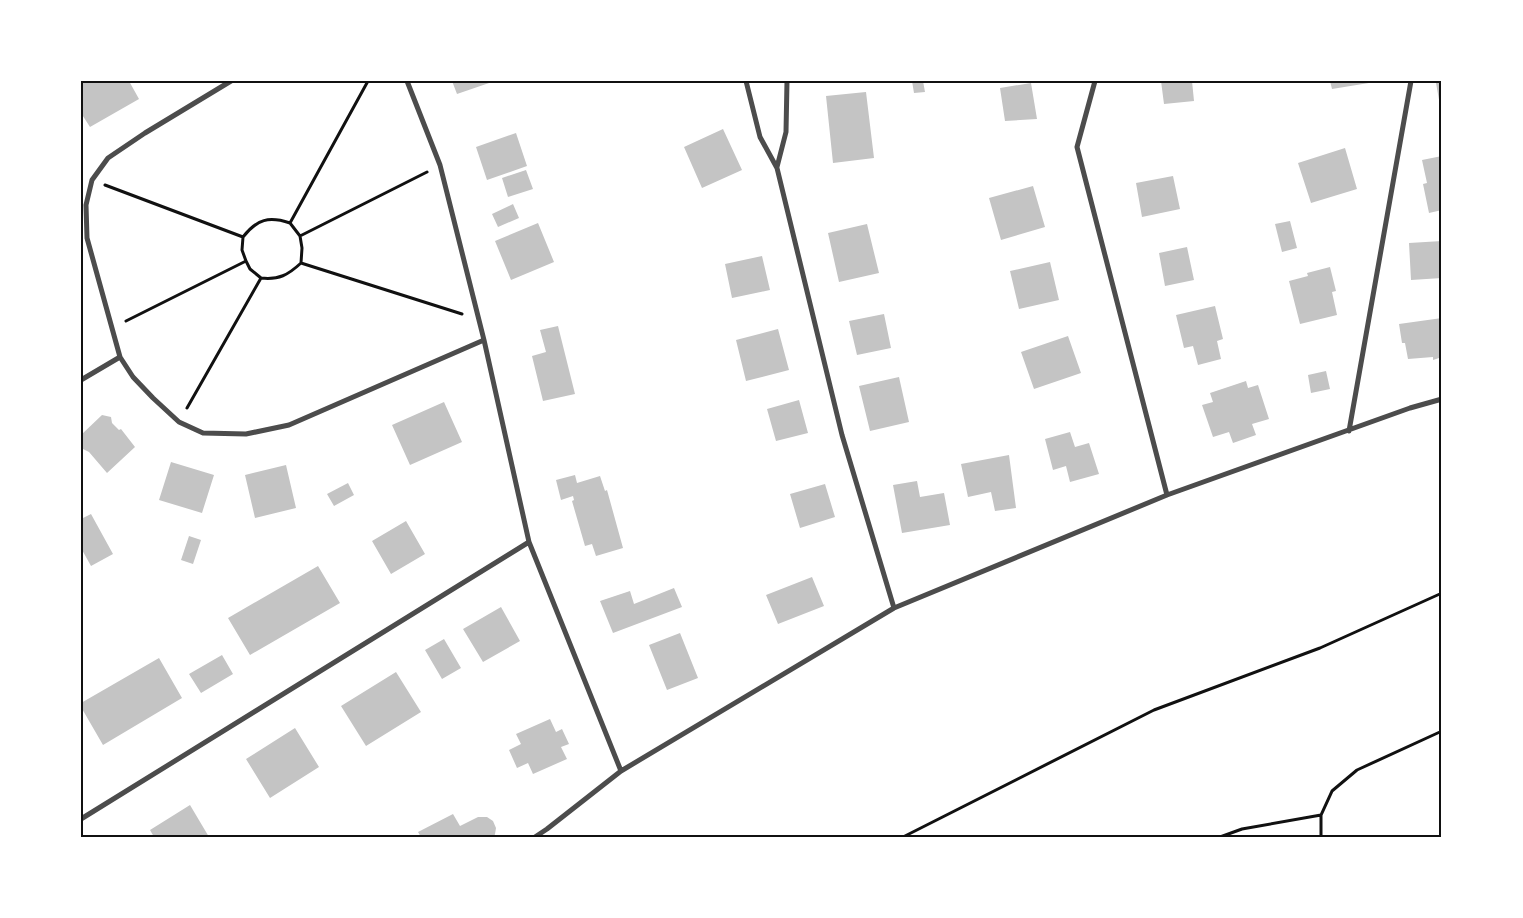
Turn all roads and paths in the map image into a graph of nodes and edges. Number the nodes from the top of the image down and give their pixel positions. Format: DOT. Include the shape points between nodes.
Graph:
graph roads {
  1 [pos="232,81"];
  2 [pos="368,81"];
  3 [pos="407,81"];
  4 [pos="746,81"];
  5 [pos="787,81"];
  6 [pos="1095,81"];
  7 [pos="1411,81"];
  8 [pos="440,166"];
  9 [pos="777,168"];
  10 [pos="92,180"];
  11 [pos="290,223"];
  12 [pos="300,236"];
  13 [pos="243,237"];
  14 [pos="246,261"];
  15 [pos="301,263"];
  16 [pos="261,278"];
  17 [pos="479,320"];
  18 [pos="112,327"];
  19 [pos="484,340"];
  20 [pos="120,357"];
  21 [pos="81,380"];
  22 [pos="1442,399"];
  23 [pos="179,422"];
  24 [pos="1349,431"];
  25 [pos="1167,495"];
  26 [pos="529,542"];
  27 [pos="1442,593"];
  28 [pos="894,608"];
  29 [pos="1442,731"];
  30 [pos="621,771"];
  31 [pos="1321,815"];
  32 [pos="81,819"];
  33 [pos="535,837"];
  34 [pos="903,837"];
  35 [pos="1220,837"];
  36 [pos="1321,837"];
  1 -- 10 [label="street" via="108,158"];
  2 -- 11 [label="path"];
  3 -- 8 [label="street"];
  4 -- 9 [label="street" via="760,137"];
  5 -- 9 [label="street" via="786,132"];
  6 -- 25 [label="street" via="1077,147"];
  7 -- 24 [label="street"];
  8 -- 12 [label="path"];
  8 -- 17 [label="street"];
  9 -- 28 [label="street" via="842,435"];
  10 -- 13 [label="path"];
  10 -- 18 [label="street" via="86,205 87,238"];
  11 -- 12 [label="path"];
  11 -- 13 [label="path" via="271,218 250,228"];
  12 -- 15 [label="path"];
  13 -- 14 [label="path" via="242,250"];
  14 -- 16 [label="path"];
  14 -- 18 [label="path"];
  15 -- 16 [label="path" via="290,273 274,279"];
  15 -- 17 [label="path"];
  16 -- 23 [label="path"];
  17 -- 19 [label="street"];
  18 -- 20 [label="street"];
  19 -- 23 [label="street" via="289,425 246,434 221,434 203,433"];
  19 -- 26 [label="street"];
  20 -- 21 [label="street"];
  20 -- 23 [label="street" via="133,377"];
  22 -- 24 [label="street"];
  24 -- 25 [label="street"];
  25 -- 28 [label="street"];
  26 -- 30 [label="street"];
  26 -- 32 [label="street"];
  27 -- 34 [label="path" via="1320,648 1154,710"];
  28 -- 30 [label="street"];
  29 -- 31 [label="path" via="1357,770 1332,790"];
  30 -- 33 [label="street"];
  31 -- 35 [label="path" via="1242,829"];
  31 -- 36 [label="path"];
}
